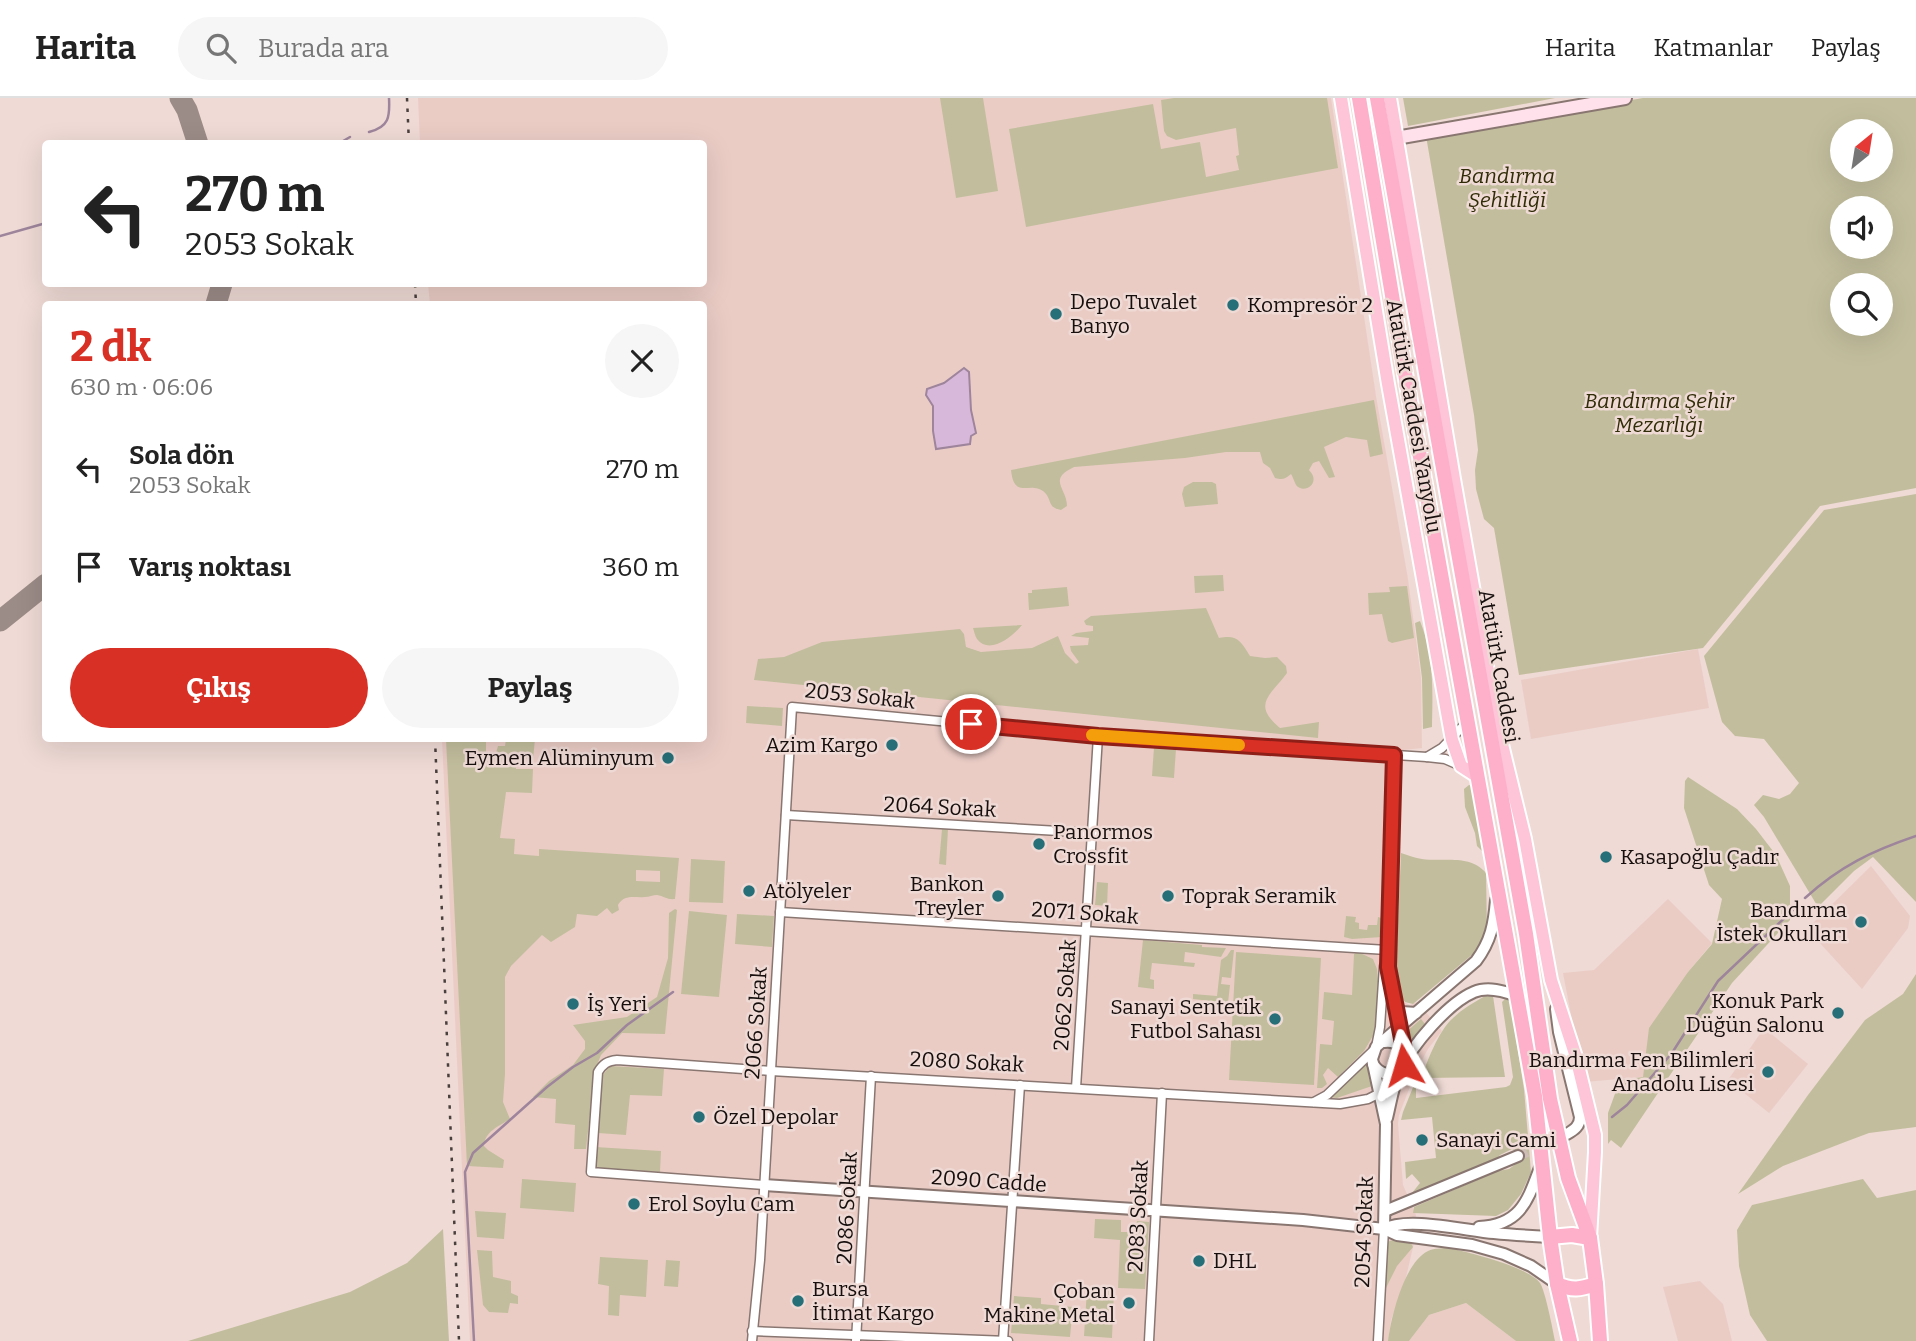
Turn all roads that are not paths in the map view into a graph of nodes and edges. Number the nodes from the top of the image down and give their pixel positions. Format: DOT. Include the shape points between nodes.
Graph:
graph roads {
  1 [pos="1341,98"];
  2 [pos="1359,98"];
  3 [pos="1377,98"];
  4 [pos="1390,98"];
  5 [pos="1625,98"];
  6 [pos="1396,138"];
  7 [pos="792,707"];
  8 [pos="1467,722"];
  9 [pos="1098,736"];
  10 [pos="1452,740"];
  11 [pos="1394,755"];
  12 [pos="1427,757"];
  13 [pos="1461,766"];
  14 [pos="1478,777"];
  15 [pos="786,815"];
  16 [pos="1093,834"];
  17 [pos="1496,884"];
  18 [pos="780,912"];
  19 [pos="1086,931"];
  20 [pos="1387,950"];
  21 [pos="1551,979"];
  22 [pos="1517,996"];
  23 [pos="1395,1006"];
  24 [pos="1416,1013"];
  25 [pos="1399,1028"];
  26 [pos="1378,1046"];
  27 [pos="1403,1049"];
  28 [pos="1373,1064"];
  29 [pos="1402,1067"];
  30 [pos="771,1071"];
  31 [pos="872,1076"];
  32 [pos="1020,1085"];
  33 [pos="1395,1086"];
  34 [pos="1076,1088"];
  35 [pos="1161,1093"];
  36 [pos="1380,1093"];
  37 [pos="1314,1102"];
  38 [pos="1386,1124"];
  39 [pos="1567,1134"];
  40 [pos="1518,1156"];
  41 [pos="1542,1163"];
  42 [pos="591,1172"];
  43 [pos="764,1185"];
  44 [pos="865,1192"];
  45 [pos="1012,1201"];
  46 [pos="1156,1210"];
  47 [pos="1385,1211"];
  48 [pos="1429,1225"];
  49 [pos="1451,1227"];
  50 [pos="1384,1229"];
  51 [pos="1550,1237"];
  52 [pos="1590,1238"];
  53 [pos="1431,1239"];
  54 [pos="1557,1284"];
  55 [pos="1596,1284"];
  56 [pos="752,1331"];
  57 [pos="857,1338"];
  58 [pos="925,1339"];
  59 [pos="752,1341"];
  60 [pos="1005,1341"];
  61 [pos="1149,1341"];
  62 [pos="1378,1341"];
  63 [pos="1570,1341"];
  64 [pos="1600,1341"];
  1 -- 10 [label="main road, Atatürk Caddesi Yanyolu"];
  2 -- 8 [label="highway, Atatürk Caddesi"];
  3 -- 52 [label="highway, Atatürk Caddesi" via="1526,934 1550,1099 1568,1178"];
  4 -- 6 [label="main road, Atatürk Caddesi"];
  5 -- 6 [label="main road"];
  6 -- 21 [label="main road, Atatürk Caddesi" via="1498,728"];
  7 -- 9 [label="street, 2053 Sokak"];
  7 -- 15 [label="street, 2066 Sokak"];
  8 -- 10 [label="street"];
  8 -- 14 [label="highway, Atatürk Caddesi"];
  9 -- 11 [label="street, 2053 Sokak"];
  9 -- 16 [label="street, 2062 Sokak"];
  10 -- 12 [label="street"];
  10 -- 13 [label="main road, Atatürk Caddesi Yanyolu"];
  11 -- 12 [label="street, 2053 Sokak"];
  11 -- 20 [label="street, 2054 Sokak"];
  12 -- 13 [label="street, 2053 Sokak"];
  13 -- 14 [label="main road"];
  14 -- 17 [label="highway, Atatürk Caddesi"];
  15 -- 16 [label="street, 2064 Sokak"];
  15 -- 18 [label="street, 2066 Sokak"];
  16 -- 19 [label="street, 2062 Sokak"];
  17 -- 22 [label="highway, Atatürk Caddesi"];
  17 -- 24 [label="street" via="1486,947"];
  18 -- 19 [label="street, 2071 Sokak"];
  18 -- 30 [label="street, 2066 Sokak"];
  19 -- 20 [label="street, 2071 Sokak"];
  19 -- 34 [label="street, 2062 Sokak"];
  20 -- 23 [label="street, 2054 Sokak"];
  20 -- 26 [label="street, 2054 Sokak"];
  21 -- 39 [label="street" via="1580,1117 1580,1123"];
  21 -- 52 [label="main road, Atatürk Caddesi" via="1594,1135"];
  22 -- 29 [label="street" via="1490,989 1475,991 1432,1025"];
  22 -- 41 [label="highway, Atatürk Caddesi"];
  23 -- 24 [label="street"];
  23 -- 25 [label="street, 2054 Sokak"];
  24 -- 25 [label="street"];
  25 -- 26 [label="street"];
  25 -- 27 [label="street, 2054 Sokak"];
  26 -- 27 [label="street" via="1394,1042"];
  26 -- 28 [label="street, 2054 Sokak"];
  26 -- 37 [label="street"];
  27 -- 29 [label="street, 2054 Sokak"];
  28 -- 29 [label="street" via="1386,1074"];
  28 -- 36 [label="street, 2054 Sokak"];
  29 -- 33 [label="street, 2054 Sokak"];
  30 -- 31 [label="street, 2080 Sokak"];
  30 -- 42 [label="street, 2080 Sokak" via="609,1061 598,1072"];
  30 -- 43 [label="street, 2066 Sokak"];
  31 -- 32 [label="street, 2080 Sokak"];
  31 -- 44 [label="street, 2086 Sokak"];
  32 -- 34 [label="street, 2080 Sokak"];
  32 -- 45 [label="street"];
  33 -- 36 [label="street"];
  33 -- 38 [label="street, 2054 Sokak"];
  34 -- 35 [label="street, 2080 Sokak"];
  35 -- 37 [label="street, 2080 Sokak"];
  35 -- 46 [label="street, 2083 Sokak"];
  36 -- 37 [label="street, 2080 Sokak" via="1340,1104"];
  36 -- 38 [label="street, 2054 Sokak"];
  38 -- 47 [label="street, 2054 Sokak"];
  40 -- 47 [label="street"];
  41 -- 49 [label="street" via="1529,1199 1518,1214 1505,1223"];
  41 -- 51 [label="highway, Atatürk Caddesi"];
  42 -- 43 [label="street, 2090 Cadde"];
  43 -- 44 [label="street, 2090 Cadde"];
  43 -- 56 [label="street, 2066 Sokak"];
  44 -- 45 [label="street, 2090 Cadde"];
  44 -- 57 [label="street, 2086 Sokak"];
  45 -- 46 [label="street, 2090 Cadde"];
  45 -- 60 [label="street"];
  46 -- 50 [label="street, 2090 Cadde"];
  46 -- 61 [label="street, 2083 Sokak"];
  47 -- 50 [label="street, 2054 Sokak"];
  48 -- 49 [label="street, 2090 Cadde"];
  48 -- 50 [label="street, 2090 Cadde" via="1396,1224"];
  48 -- 53 [label="street"];
  49 -- 51 [label="street"];
  50 -- 53 [label="street, 2090 Cadde"];
  50 -- 62 [label="street, 2054 Sokak"];
  51 -- 52 [label="highway"];
  51 -- 54 [label="highway, Atatürk Caddesi"];
  52 -- 55 [label="highway, Atatürk Caddesi"];
  53 -- 54 [label="street, 2090 Cadde" via="1504,1254"];
  54 -- 55 [label="highway" via="1568,1289"];
  54 -- 63 [label="highway, Atatürk Caddesi"];
  55 -- 64 [label="highway, Atatürk Caddesi"];
  56 -- 57 [label="street"];
  56 -- 59 [label="street, 2066 Sokak"];
  57 -- 58 [label="street"];
  58 -- 60 [label="street"];
}
